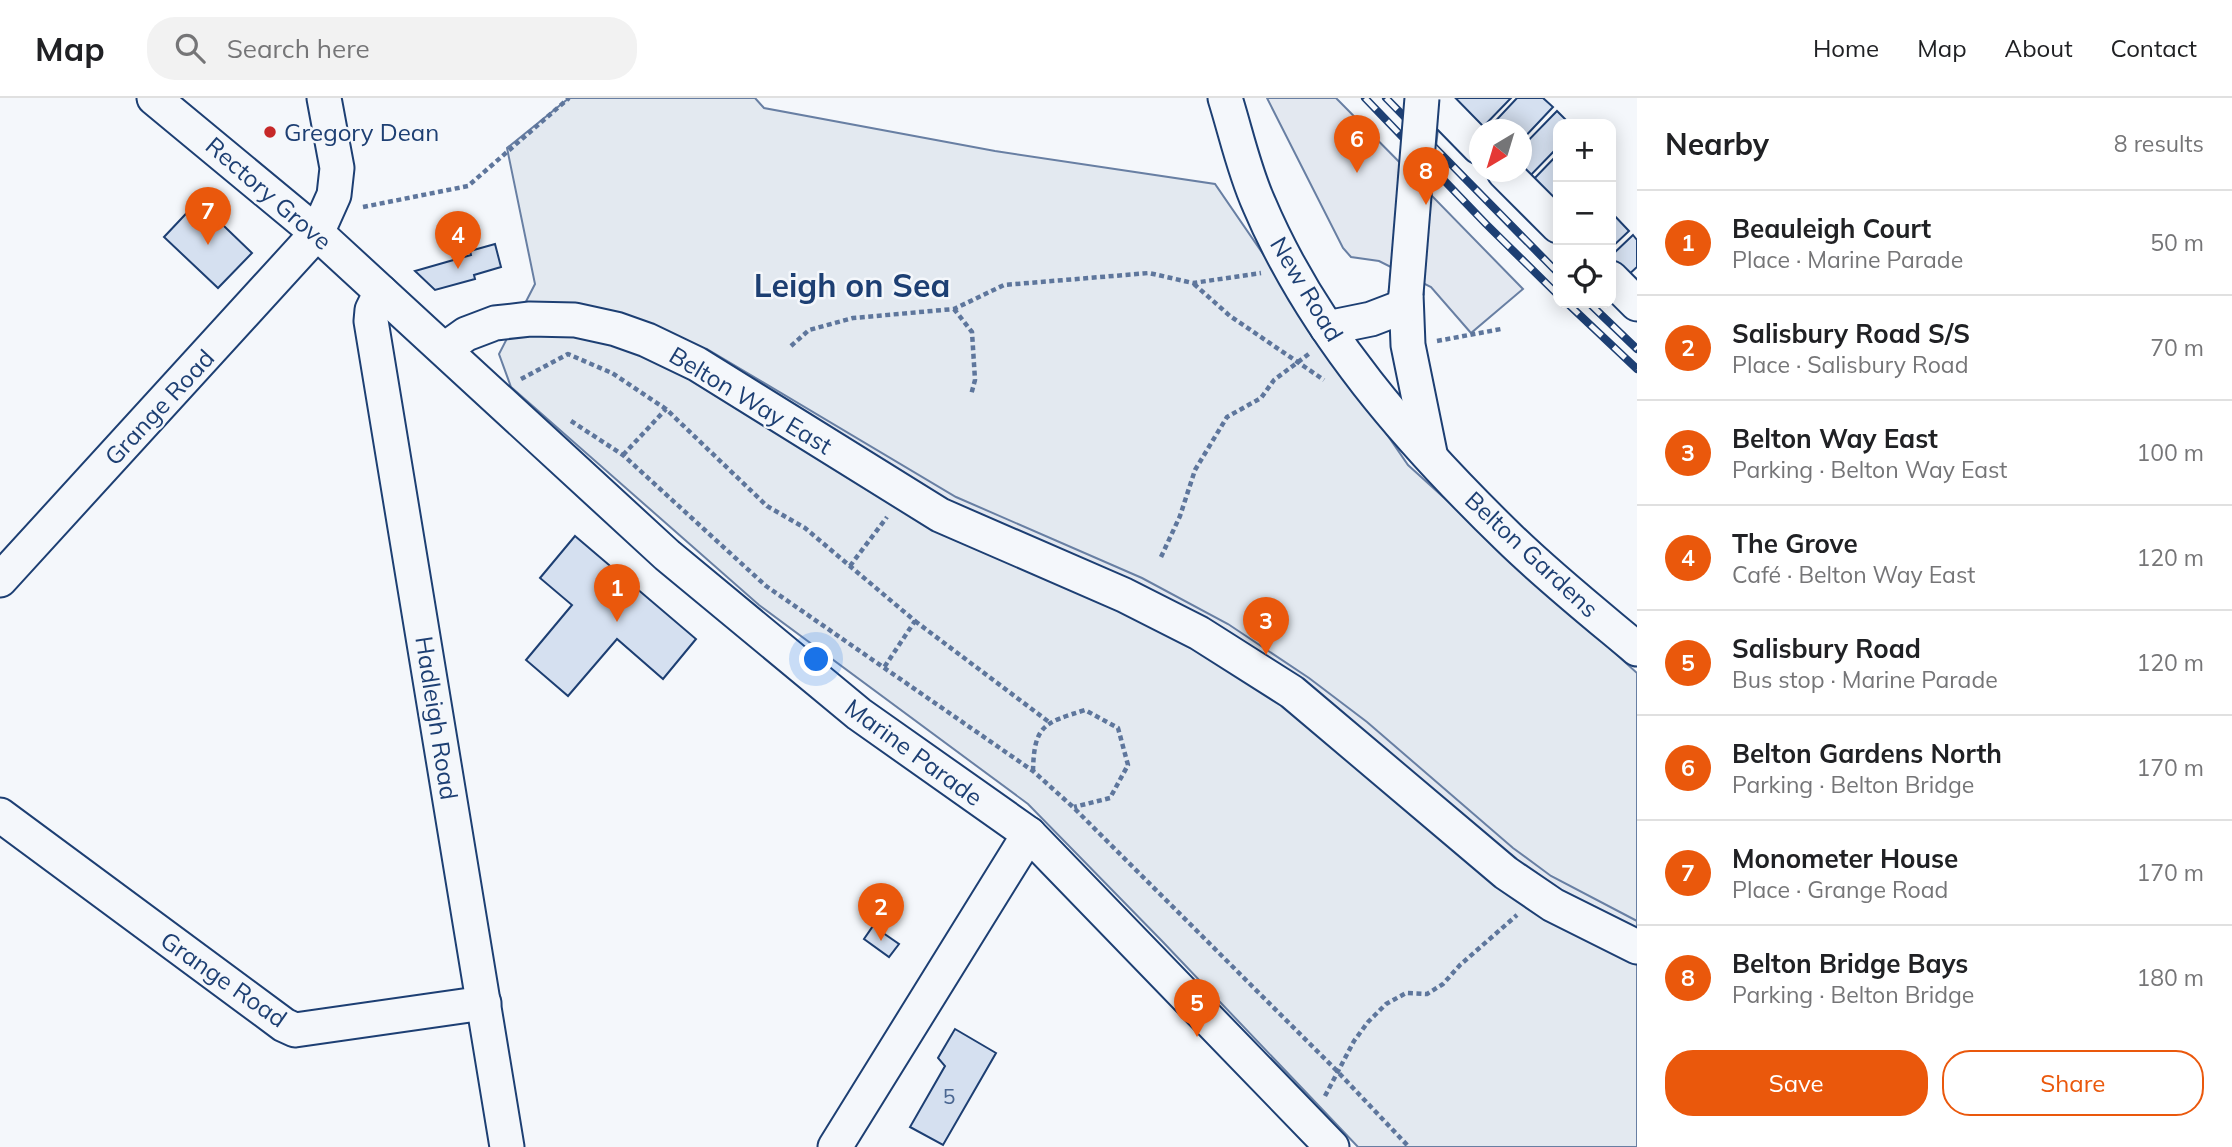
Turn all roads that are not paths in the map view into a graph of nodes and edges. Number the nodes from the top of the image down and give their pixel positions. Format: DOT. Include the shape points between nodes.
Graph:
graph roads {
  1 [pos="154,98"];
  2 [pos="324,98"];
  3 [pos="1225,98"];
  4 [pos="1434,104"];
  5 [pos="1469,137"];
  6 [pos="1514,182"];
  7 [pos="1553,221"];
  8 [pos="317,233"];
  9 [pos="1616,283"];
  10 [pos="381,292"];
  11 [pos="1406,300"];
  12 [pos="1637,304"];
  13 [pos="1330,331"];
  14 [pos="445,349"];
  15 [pos="1430,456"];
  16 [pos="0,580"];
  17 [pos="1637,649"];
  18 [pos="0,816"];
  19 [pos="1029,834"];
  20 [pos="1637,947"];
  21 [pos="484,1003"];
  22 [pos="1313,1140"];
  23 [pos="507,1147"];
  24 [pos="835,1147"];
  1 -- 8 [label="street, Rectory Grove"];
  2 -- 8 [label="street" via="337,168 334,195"];
  3 -- 13 [label="street, New Road" via="1258,204"];
  4 -- 5 [label="street"];
  4 -- 11 [label="street, bridge" via="1419,147"];
  6 -- 7 [label="street"];
  8 -- 10 [label="street, Rectory Grove"];
  8 -- 16 [label="street, Grange Road"];
  9 -- 12 [label="street"];
  10 -- 14 [label="street, Rectory Grove"];
  10 -- 21 [label="street, Hadleigh Road" via="371,321"];
  11 -- 13 [label="street" via="1371,319"];
  11 -- 15 [label="street" via="1408,345"];
  13 -- 15 [label="street, New Road"];
  14 -- 19 [label="street, Marine Parade" via="667,555 762,635 859,714"];
  14 -- 20 [label="street, Belton Way East" via="466,334 495,323 575,320 647,340 697,364 940,515 1199,633 1292,692 1506,873 1553,905"];
  15 -- 17 [label="street, Belton Gardens" via="1509,538"];
  18 -- 21 [label="street, Grange Road" via="295,1030"];
  19 -- 22 [label="street, Marine Parade"];
  19 -- 24 [label="street"];
  21 -- 23 [label="street, Hadleigh Road"];
}
